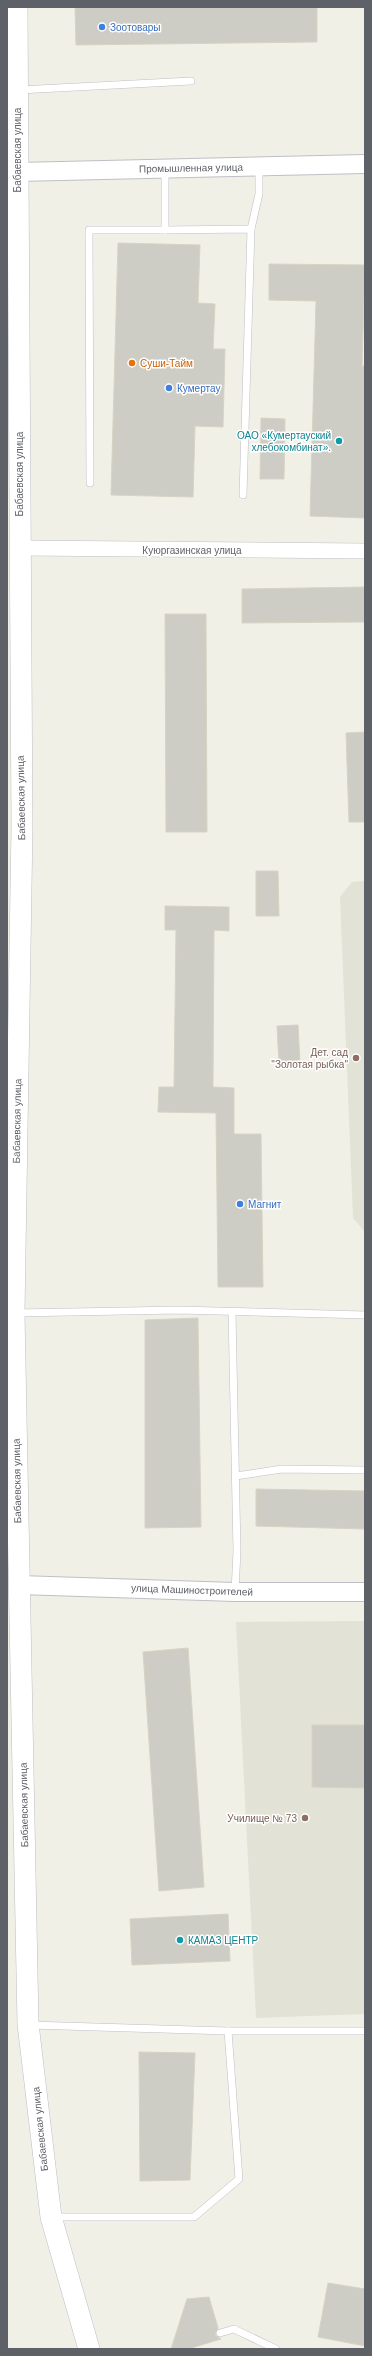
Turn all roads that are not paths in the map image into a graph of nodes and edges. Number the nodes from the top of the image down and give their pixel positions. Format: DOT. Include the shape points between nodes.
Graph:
graph roads {
  1 [pos="17,7"];
  2 [pos="191,81"];
  3 [pos="17,90"];
  4 [pos="365,164"];
  5 [pos="259,166"];
  6 [pos="165,168"];
  7 [pos="17,172"];
  8 [pos="251,229"];
  9 [pos="165,230"];
  10 [pos="90,483"];
  11 [pos="243,496"];
  12 [pos="19,548"];
  13 [pos="365,551"];
  14 [pos="7,599"];
  15 [pos="13,688"];
  16 [pos="14,724"];
  17 [pos="7,805"];
  18 [pos="22,827"];
  19 [pos="232,1312"];
  20 [pos="14,1313"];
  21 [pos="365,1315"];
  22 [pos="365,1470"];
  23 [pos="236,1476"];
  24 [pos="16,1585"];
  25 [pos="235,1592"];
  26 [pos="365,1592"];
  27 [pos="28,2024"];
  28 [pos="228,2031"];
  29 [pos="365,2031"];
  30 [pos="51,2217"];
  31 [pos="220,2333"];
  32 [pos="90,2349"];
  33 [pos="276,2349"];
  1 -- 3 [label="main road, Бабаевская улица"];
  2 -- 3 [label="lane"];
  3 -- 7 [label="main road, Бабаевская улица"];
  4 -- 5 [label="street, Промышленная улица"];
  5 -- 6 [label="street, Промышленная улица"];
  5 -- 8 [label="lane" via="259,194"];
  6 -- 7 [label="street, Промышленная улица"];
  6 -- 9 [label="lane"];
  7 -- 12 [label="main road, Бабаевская улица" via="15,269"];
  8 -- 9 [label="lane"];
  8 -- 11 [label="lane"];
  9 -- 10 [label="lane" via="89,230"];
  12 -- 13 [label="street, Куюргазинская улица"];
  12 -- 14 [label="main road"];
  12 -- 15 [label="main road, Бабаевская улица"];
  15 -- 16 [label="main road, Бабаевская улица"];
  16 -- 18 [label="main road, Бабаевская улица"];
  17 -- 18 [label="main road"];
  18 -- 20 [label="main road, Бабаевская улица"];
  19 -- 20 [label="lane" via="179,1310"];
  19 -- 21 [label="lane"];
  19 -- 23 [label="lane"];
  20 -- 24 [label="main road, Бабаевская улица"];
  22 -- 23 [label="lane" via="282,1469"];
  23 -- 25 [label="lane"];
  24 -- 25 [label="street, улица Машиностроителей"];
  24 -- 27 [label="main road, Бабаевская улица"];
  25 -- 26 [label="street, улица Машиностроителей"];
  27 -- 28 [label="lane"];
  27 -- 30 [label="main road, Бабаевская улица"];
  28 -- 29 [label="lane"];
  28 -- 30 [label="lane" via="239,2179 194,2217"];
  30 -- 32 [label="main road, Бабаевская улица"];
  31 -- 33 [label="lane" via="234,2329"];
}
